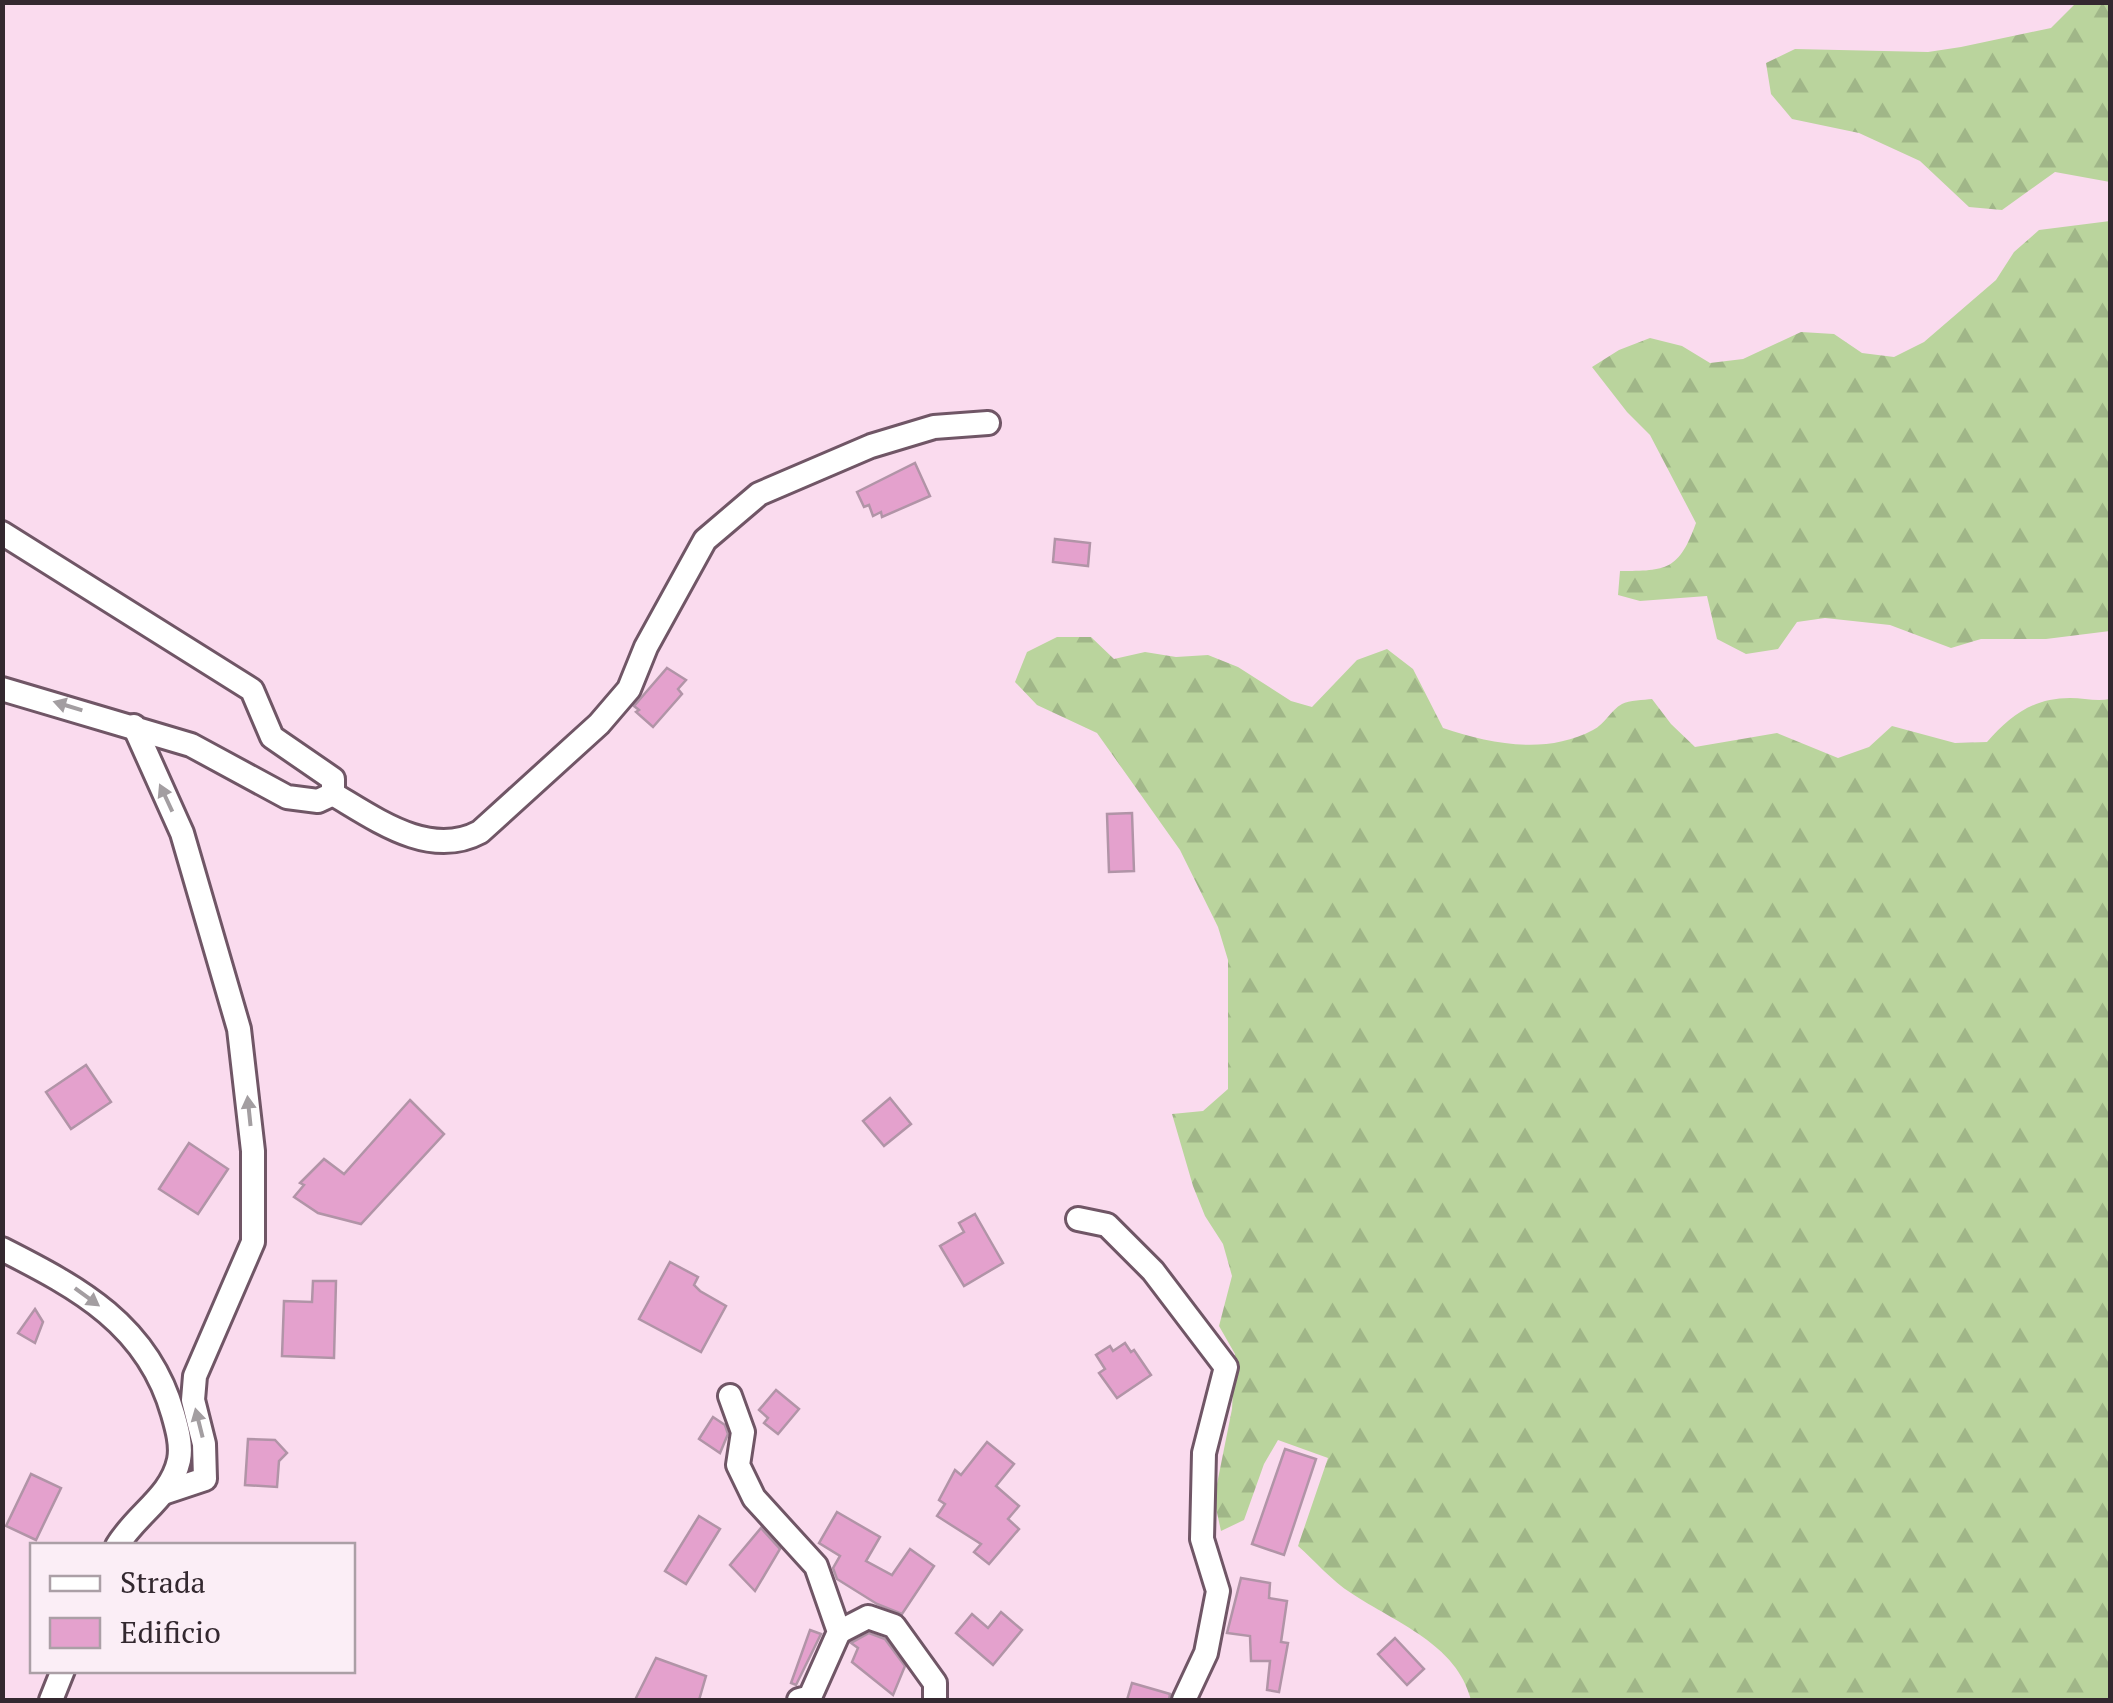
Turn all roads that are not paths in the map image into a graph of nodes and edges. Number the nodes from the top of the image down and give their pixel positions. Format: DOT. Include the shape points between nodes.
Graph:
graph roads {
  1 [pos="988,423"];
  2 [pos="2,533"];
  3 [pos="2,689"];
  4 [pos="134,726"];
  5 [pos="333,794"];
  6 [pos="1078,1219"];
  7 [pos="2,1249"];
  8 [pos="730,1396"];
  9 [pos="166,1492"];
  10 [pos="119,1543"];
  11 [pos="839,1632"];
  12 [pos="62,1673"];
  13 [pos="51,1700"];
  14 [pos="799,1700"];
  15 [pos="935,1700"];
  16 [pos="1184,1700"];
  1 -- 5 [label="street" via="934,427 871,446 758,494 706,540 629,689 480,832 461,842 424,840"];
  2 -- 5 [label="street" via="252,690 272,737 333,779"];
  4 -- 3 [label="street, one-way"];
  4 -- 5 [label="street" via="190,745 287,797 318,801"];
  9 -- 4 [label="street, one-way" via="205,1479 195,1376 253,1242 253,1151 240,1029 182,833"];
  6 -- 16 [label="street" via="1107,1224 1226,1367 1204,1452 1202,1539 1218,1591 1206,1653"];
  7 -- 9 [label="street, one-way" via="81,1292 150,1358 179,1438 180,1458"];
  8 -- 11 [label="street" via="743,1432 738,1465 754,1498 816,1566"];
  9 -- 10 [label="street"];
  11 -- 14 [label="street" via="810,1697"];
  11 -- 15 [label="street" via="868,1617 894,1626 935,1683"];
  12 -- 13 [label="street"];
}
